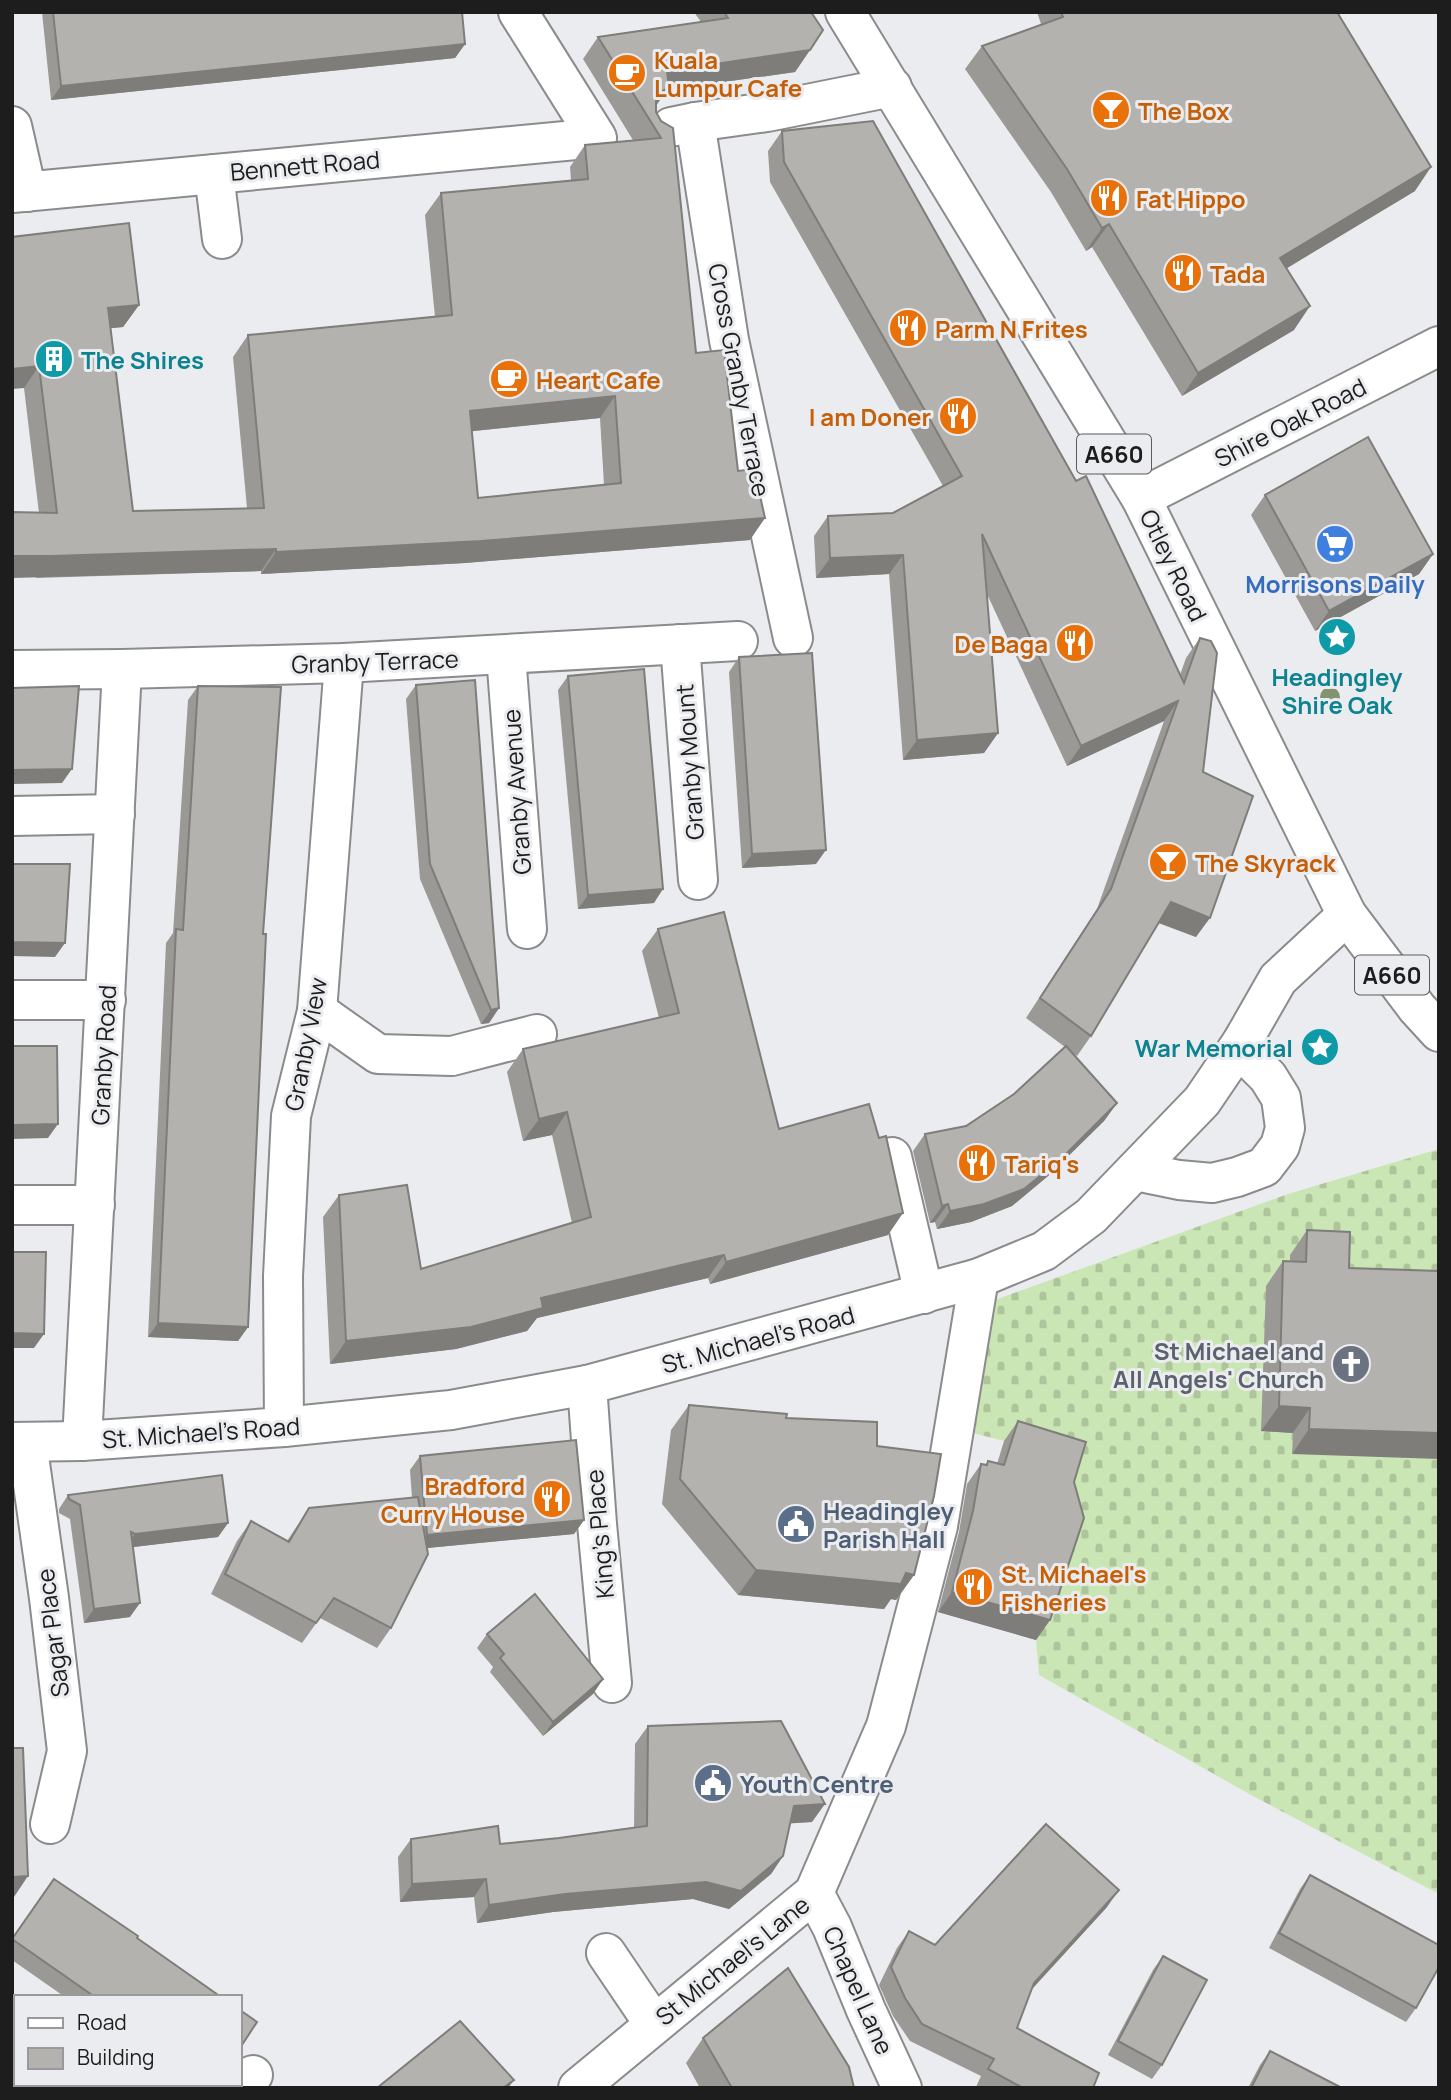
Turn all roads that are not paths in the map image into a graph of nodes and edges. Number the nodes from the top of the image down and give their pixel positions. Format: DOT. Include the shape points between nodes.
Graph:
graph roads {
  1 [pos="518,12"];
  2 [pos="845,12"];
  3 [pos="892,87"];
  4 [pos="12,126"];
  5 [pos="214,174"];
  6 [pos="19,192"];
  7 [pos="222,239"];
  8 [pos="1439,346"];
  9 [pos="1141,498"];
  10 [pos="779,639"];
  11 [pos="680,644"];
  12 [pos="506,655"];
  13 [pos="344,663"];
  14 [pos="122,669"];
  15 [pos="12,670"];
  16 [pos="115,814"];
  17 [pos="12,816"];
  18 [pos="698,880"];
  19 [pos="1347,915"];
  20 [pos="527,929"];
  21 [pos="12,1000"];
  22 [pos="106,1000"];
  23 [pos="317,1011"];
  24 [pos="1439,1032"];
  25 [pos="537,1034"];
  26 [pos="1242,1042"];
  27 [pos="892,1157"];
  28 [pos="1135,1171"];
  29 [pos="12,1205"];
  30 [pos="95,1205"];
  31 [pos="979,1279"];
  32 [pos="924,1294"];
  33 [pos="587,1385"];
  34 [pos="284,1427"];
  35 [pos="82,1441"];
  36 [pos="19,1442"];
  37 [pos="612,1683"];
  38 [pos="50,1824"];
  39 [pos="814,1893"];
  40 [pos="606,1953"];
  41 [pos="654,2024"];
  42 [pos="597,2081"];
  43 [pos="902,2088"];
  1 -- 5 [label="main road, Bennett Road" via="597,138"];
  2 -- 3 [label="main road, Otley Road / A660"];
  3 -- 9 [label="main road, Otley Road / A660"];
  3 -- 10 [label="main road, Cross Granby Terrace" via="678,125 729,340"];
  4 -- 6 [label="main road"];
  5 -- 6 [label="main road, Bennett Road"];
  5 -- 7 [label="main road"];
  8 -- 9 [label="main road, Shire Oak Road"];
  9 -- 19 [label="main road, Otley Road / A660"];
  10 -- 11 [label="main road, Granby Terrace"];
  11 -- 12 [label="main road, Granby Terrace"];
  11 -- 18 [label="main road, Granby Mount"];
  12 -- 13 [label="main road, Granby Terrace"];
  12 -- 20 [label="main road, Granby Avenue"];
  13 -- 14 [label="main road, Granby Terrace"];
  13 -- 23 [label="main road, Granby View"];
  14 -- 15 [label="main road, Granby Terrace"];
  14 -- 16 [label="main road, Granby Road"];
  16 -- 17 [label="main road"];
  16 -- 22 [label="main road, Granby Road"];
  19 -- 24 [label="main road, A660"];
  19 -- 26 [label="main road, St. Michael's Road" via="1278,979"];
  21 -- 22 [label="main road"];
  22 -- 30 [label="main road, Granby Road"];
  23 -- 25 [label="main road" via="379,1054 452,1056"];
  23 -- 34 [label="main road, Granby View" via="290,1116"];
  26 -- 28 [label="main road, St. Michael's Road" via="1202,1101"];
  26 -- 28 [label="main road" via="1268,1077 1282,1108 1285,1128 1280,1146 1264,1167 1212,1184"];
  27 -- 32 [label="main road"];
  28 -- 31 [label="main road, St. Michael's Road" via="1091,1216 1044,1251"];
  29 -- 30 [label="main road"];
  30 -- 35 [label="main road, Granby Road"];
  31 -- 32 [label="main road, St. Michael's Road"];
  31 -- 39 [label="main road, St Michael's Lane" via="938,1526 886,1727"];
  32 -- 33 [label="main road, St. Michael's Road"];
  33 -- 34 [label="main road, St. Michael's Road" via="451,1410"];
  33 -- 37 [label="main road, King's Place"];
  34 -- 35 [label="main road, St. Michael's Road"];
  35 -- 36 [label="main road, St. Michael's Road"];
  36 -- 38 [label="main road, Sagar Place" via="49,1598 67,1751"];
  39 -- 41 [label="main road, St Michael's Lane"];
  39 -- 43 [label="main road, Chapel Lane"];
  40 -- 41 [label="main road"];
  41 -- 42 [label="main road, St Michael's Lane"];
}
